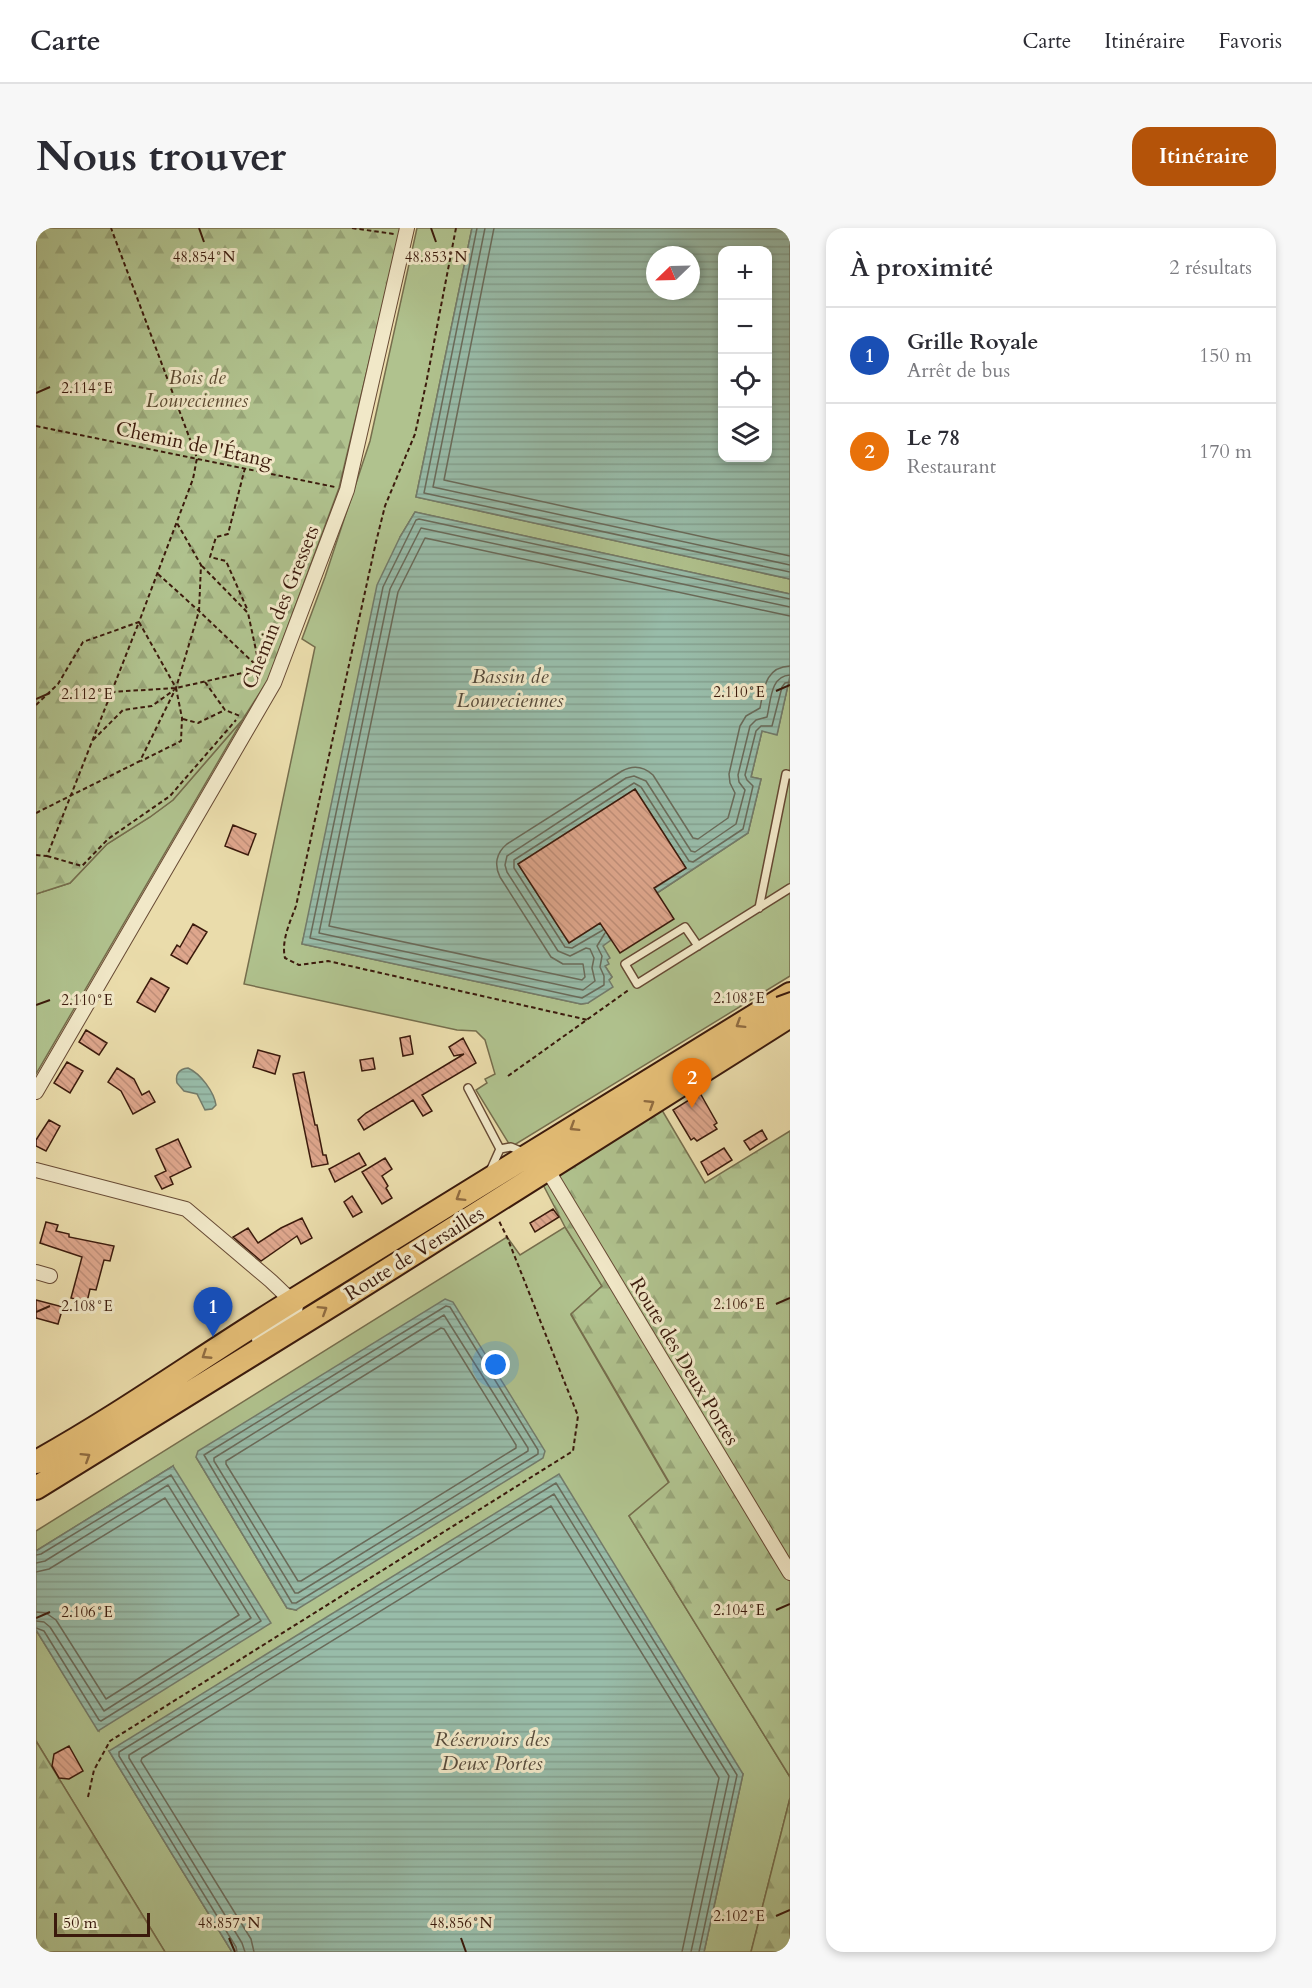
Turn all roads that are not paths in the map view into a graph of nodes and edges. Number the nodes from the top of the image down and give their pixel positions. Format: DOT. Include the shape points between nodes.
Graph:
graph roads {
  1 [pos="406,232"];
  2 [pos="790,775"];
  3 [pos="790,888"];
  4 [pos="759,908"];
  5 [pos="698,946"];
  6 [pos="790,994"];
  7 [pos="790,1016"];
  8 [pos="468,1088"];
  9 [pos="36,1092"];
  10 [pos="500,1149"];
  11 [pos="528,1155"];
  12 [pos="547,1169"];
  13 [pos="36,1170"];
  14 [pos="486,1180"];
  15 [pos="525,1183"];
  16 [pos="36,1272"];
  17 [pos="50,1276"];
  18 [pos="291,1301"];
  19 [pos="230,1368"];
  20 [pos="36,1462"];
  21 [pos="36,1488"];
  22 [pos="790,1573"];
  1 -- 9 [label="street, Chemin des Gressets" via="347,489 274,683 245,719"];
  2 -- 4 [label="lane" via="786,774"];
  3 -- 4 [label="lane"];
  4 -- 5 [label="lane"];
  5 -- 5 [label="lane" via="637,984 625,964 685,927"];
  6 -- 11 [label="main road, Route de Versailles, one-way"];
  12 -- 7 [label="main road, Route de Versailles, one-way"];
  8 -- 10 [label="lane"];
  10 -- 11 [label="lane" via="511,1147"];
  10 -- 14 [label="lane"];
  11 -- 14 [label="main road, Route de Versailles"];
  11 -- 15 [label="street"];
  12 -- 15 [label="main road, Route de Versailles"];
  12 -- 22 [label="street, Route des Deux Portes"];
  13 -- 18 [label="street" via="186,1209"];
  14 -- 18 [label="main road, Route de Versailles, one-way"];
  19 -- 15 [label="main road, Route de Versailles, one-way"];
  16 -- 17 [label="street"];
  18 -- 19 [label="street" via="296,1305 295,1311 244,1350"];
  18 -- 20 [label="main road, Route de Versailles, one-way"];
  21 -- 19 [label="main road, Route de Versailles, one-way"];
}
